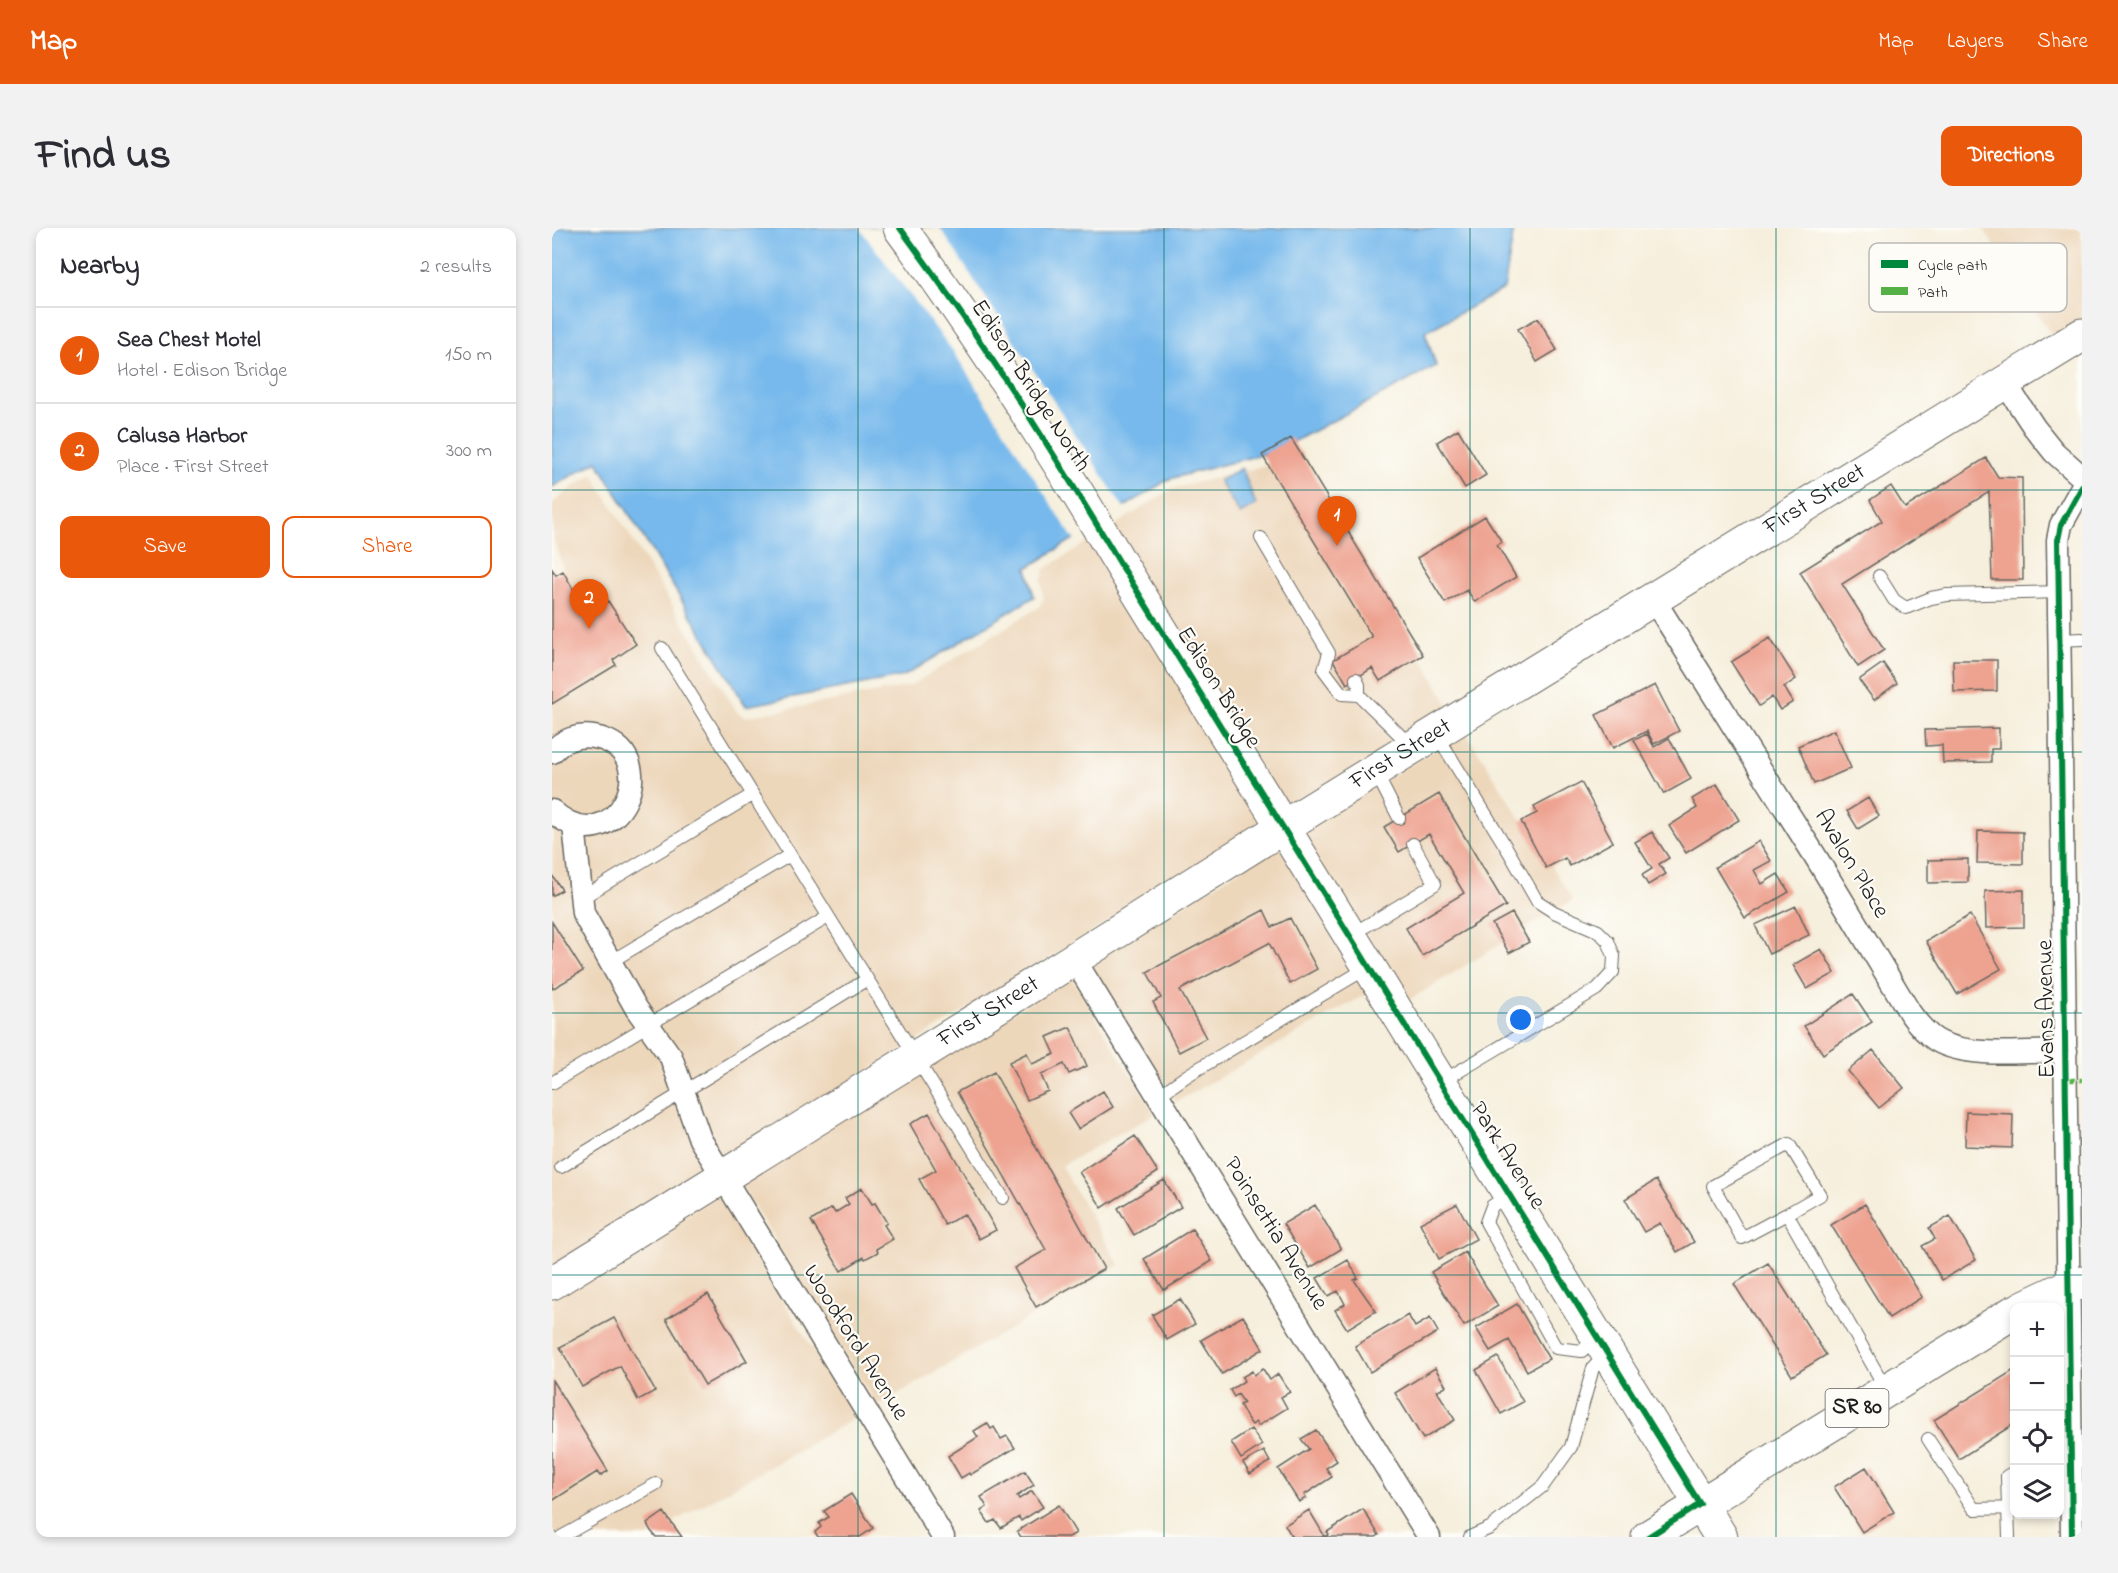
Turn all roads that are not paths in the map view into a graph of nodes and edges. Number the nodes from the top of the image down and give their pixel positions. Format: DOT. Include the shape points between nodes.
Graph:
graph roads {
  1 [pos="900,228"];
  2 [pos="2082,335"];
  3 [pos="2005,383"];
  4 [pos="2082,477"];
  5 [pos="2082,487"];
  6 [pos="1262,538"];
  7 [pos="1123,568"];
  8 [pos="1879,576"];
  9 [pos="2059,592"];
  10 [pos="1654,600"];
  11 [pos="2071,640"];
  12 [pos="662,648"];
  13 [pos="1356,678"];
  14 [pos="1359,695"];
  15 [pos="1424,741"];
  16 [pos="552,752"];
  17 [pos="1375,771"];
  18 [pos="752,795"];
  19 [pos="552,811"];
  20 [pos="1399,818"];
  21 [pos="574,825"];
  22 [pos="1283,827"];
  23 [pos="1413,844"];
  24 [pos="790,855"];
  25 [pos="2073,886"];
  26 [pos="580,899"];
  27 [pos="828,917"];
  28 [pos="1350,936"];
  29 [pos="1074,959"];
  30 [pos="610,962"];
  31 [pos="1369,967"];
  32 [pos="866,980"];
  33 [pos="649,1025"];
  34 [pos="2066,1051"];
  35 [pos="915,1058"];
  36 [pos="1440,1082"];
  37 [pos="552,1083"];
  38 [pos="685,1092"];
  39 [pos="1158,1096"];
  40 [pos="561,1167"];
  41 [pos="722,1177"];
  42 [pos="1003,1198"];
  43 [pos="1787,1214"];
  44 [pos="552,1283"];
  45 [pos="2075,1285"];
  46 [pos="2034,1303"];
  47 [pos="2010,1314"];
  48 [pos="1601,1345"];
  49 [pos="1887,1390"];
  50 [pos="1928,1439"];
  51 [pos="2065,1451"];
  52 [pos="2010,1474"];
  53 [pos="656,1484"];
  54 [pos="2010,1500"];
  55 [pos="1700,1504"];
  56 [pos="2066,1507"];
  57 [pos="2010,1508"];
  58 [pos="2010,1519"];
  59 [pos="561,1537"];
  60 [pos="943,1537"];
  61 [pos="1429,1537"];
  62 [pos="1470,1537"];
  63 [pos="1648,1537"];
  64 [pos="1721,1537"];
  65 [pos="2009,1537"];
  66 [pos="2072,1537"];
  1 -- 7 [label="main road, Edison Bridge North" via="1057,458"];
  2 -- 3 [label="main road, First Street"];
  3 -- 4 [label="street" via="2047,444"];
  3 -- 10 [label="main road, First Street"];
  5 -- 9 [label="street, Evans Avenue" via="2061,525"];
  6 -- 14 [label="lane" via="1335,654 1324,670 1342,694"];
  7 -- 22 [label="main road, Edison Bridge"];
  8 -- 9 [label="lane" via="1894,600 1906,608 1947,595"];
  9 -- 11 [label="street, Evans Avenue"];
  10 -- 15 [label="main road, First Street"];
  10 -- 34 [label="street, Avalon Place" via="1920,1027 1934,1039 1962,1050"];
  11 -- 25 [label="street, Evans Avenue"];
  12 -- 18 [label="lane"];
  13 -- 14 [label="lane"];
  14 -- 15 [label="lane"];
  15 -- 17 [label="main road, First Street"];
  15 -- 36 [label="lane" via="1509,852 1537,901 1598,931 1608,941 1614,956 1613,972 1596,989"];
  16 -- 21 [label="street" via="572,738 601,738 615,746 631,772 627,802 618,815 589,827"];
  17 -- 20 [label="lane"];
  17 -- 22 [label="main road, First Street"];
  18 -- 24 [label="lane"];
  18 -- 26 [label="lane"];
  19 -- 21 [label="street"];
  21 -- 26 [label="street"];
  22 -- 28 [label="main road, Park Avenue"];
  22 -- 29 [label="main road, First Street"];
  23 -- 28 [label="lane" via="1435,884"];
  24 -- 27 [label="lane"];
  24 -- 30 [label="lane"];
  25 -- 34 [label="street, Evans Avenue"];
  26 -- 30 [label="street" via="583,913"];
  27 -- 32 [label="lane"];
  27 -- 33 [label="lane"];
  28 -- 31 [label="main road, Park Avenue"];
  29 -- 35 [label="main road, First Street"];
  29 -- 39 [label="street, Poinsettia Avenue"];
  30 -- 33 [label="street"];
  31 -- 36 [label="main road, Park Avenue"];
  31 -- 39 [label="lane"];
  32 -- 35 [label="lane"];
  32 -- 38 [label="lane"];
  33 -- 37 [label="lane"];
  33 -- 38 [label="street" via="671,1057"];
  34 -- 45 [label="street, Evans Avenue"];
  35 -- 41 [label="main road, First Street"];
  35 -- 42 [label="lane"];
  36 -- 48 [label="main road, Park Avenue"];
  38 -- 40 [label="lane"];
  38 -- 41 [label="street" via="700,1139"];
  39 -- 61 [label="street, Poinsettia Avenue"];
  41 -- 44 [label="main road, First Street"];
  41 -- 60 [label="street, Woodford Avenue"];
  43 -- 43 [label="lane" via="1820,1195 1789,1144 1713,1186 1742,1238"];
  43 -- 49 [label="lane"];
  45 -- 46 [label="main road"];
  45 -- 51 [label="street, Evans Avenue"];
  47 -- 49 [label="main road, SR 80"];
  48 -- 55 [label="main road, Park Avenue"];
  48 -- 62 [label="lane" via="1571,1447 1543,1486 1491,1527"];
  49 -- 55 [label="main road, SR 80"];
  50 -- 57 [label="lane" via="1974,1509"];
  51 -- 56 [label="street, Evans Avenue"];
  52 -- 54 [label="lane"];
  53 -- 59 [label="lane"];
  55 -- 63 [label="main road, SR 80"];
  55 -- 64 [label="main road, Park Avenue"];
  56 -- 66 [label="street, Evans Avenue"];
  58 -- 65 [label="lane"];
}
